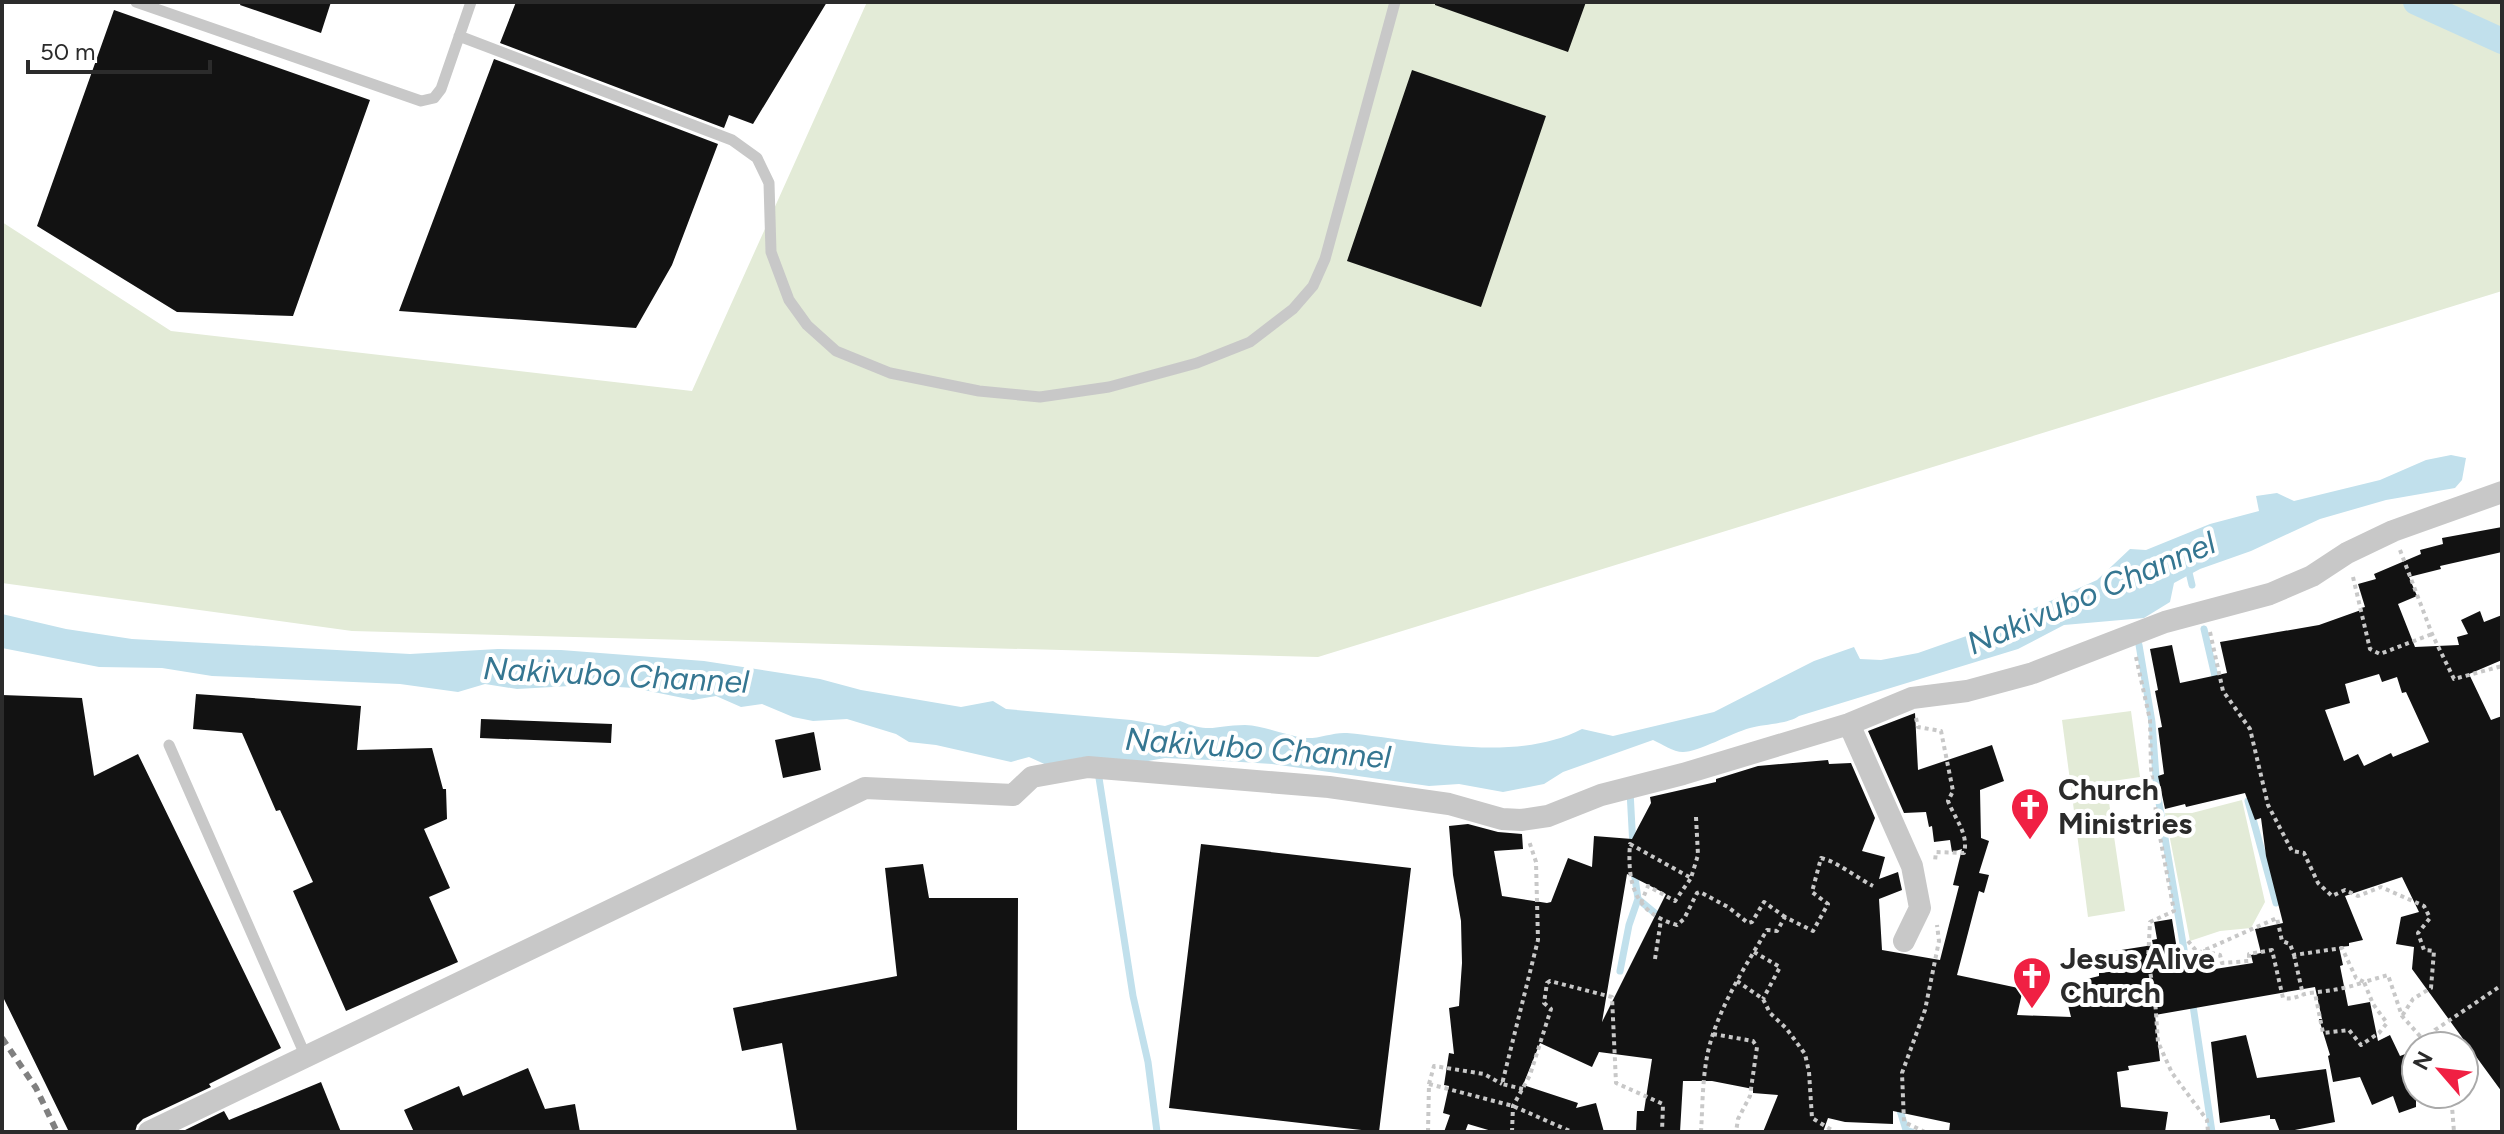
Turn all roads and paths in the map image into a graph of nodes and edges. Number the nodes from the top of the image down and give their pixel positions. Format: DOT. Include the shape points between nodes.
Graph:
graph roads {
  1 [pos="136,2"];
  2 [pos="471,2"];
  3 [pos="1395,2"];
  4 [pos="459,36"];
  5 [pos="2502,492"];
  6 [pos="2393,531"];
  7 [pos="2347,553"];
  8 [pos="2205,612"];
  9 [pos="2432,634"];
  10 [pos="2131,636"];
  11 [pos="2502,666"];
  12 [pos="1849,724"];
  13 [pos="169,745"];
  14 [pos="1696,817"];
  15 [pos="1526,830"];
  16 [pos="1691,878"];
  17 [pos="1873,886"];
  18 [pos="1641,904"];
  19 [pos="1785,917"];
  20 [pos="1661,920"];
  21 [pos="1904,941"];
  22 [pos="2188,941"];
  23 [pos="2203,951"];
  24 [pos="1754,952"];
  25 [pos="2294,955"];
  26 [pos="1655,959"];
  27 [pos="1737,981"];
  28 [pos="2364,982"];
  29 [pos="2502,985"];
  30 [pos="2315,993"];
  31 [pos="2303,995"];
  32 [pos="1763,999"];
  33 [pos="2402,1016"];
  34 [pos="2414,1030"];
  35 [pos="2435,1030"];
  36 [pos="1713,1034"];
  37 [pos="306,1057"];
  38 [pos="1429,1084"];
  39 [pos="1502,1084"];
  40 [pos="1523,1089"];
  41 [pos="1513,1106"];
  42 [pos="2452,1110"];
  43 [pos="149,1132"];
  44 [pos="1428,1132"];
  45 [pos="1512,1132"];
  46 [pos="1572,1132"];
  47 [pos="1662,1132"];
  48 [pos="1701,1132"];
  49 [pos="1736,1132"];
  50 [pos="1835,1132"];
  51 [pos="2208,1132"];
  52 [pos="2454,1132"];
  1 -- 4 [label="lane" via="421,101 434,98 441,89"];
  2 -- 4 [label="lane"];
  3 -- 4 [label="lane" via="1325,259 1313,286 1293,309 1250,342 1197,363 1109,387 1040,397 890,373 836,351 789,300 771,252 769,183 757,158 732,140"];
  5 -- 6 [label="street"];
  6 -- 7 [label="street"];
  6 -- 9 [label="path"];
  7 -- 8 [label="street" via="2270,594"];
  7 -- 9 [label="path" via="2370,649 2380,654"];
  8 -- 10 [label="street"];
  8 -- 33 [label="path" via="2223,691 2250,729 2268,805 2292,851 2304,853 2318,883 2332,896 2345,890 2358,896 2381,887 2424,906 2430,918 2418,933 2424,950 2434,951 2431,988 2413,999"];
  9 -- 11 [label="path" via="2454,679"];
  10 -- 12 [label="street" via="2033,673 1967,691 1912,698"];
  10 -- 51 [label="path" via="2150,720 2157,821 2174,911 2150,922 2148,960 2158,1042 2172,1073 2207,1120"];
  12 -- 21 [label="street" via="1912,866 1920,908"];
  12 -- 37 [label="street" via="1521,820 1329,787 1088,767 1032,777 1013,795 865,788"];
  13 -- 37 [label="lane"];
  14 -- 16 [label="path" via="1698,855"];
  15 -- 39 [label="path" via="1536,862 1538,940"];
  16 -- 18 [label="path" via="1675,901 1648,886"];
  16 -- 18 [label="path" via="1630,844 1628,872"];
  17 -- 19 [label="path" via="1821,858 1812,892 1828,904 1813,931"];
  18 -- 20 [label="path"];
  19 -- 20 [label="path" via="1764,902 1748,923 1700,892 1680,924"];
  19 -- 24 [label="path" via="1777,931 1767,930"];
  20 -- 26 [label="path"];
  22 -- 23 [label="path" via="2196,953"];
  23 -- 25 [label="path" via="2275,918 2282,941 2290,944"];
  23 -- 31 [label="path" via="2220,955 2222,963 2234,963 2272,950 2283,998"];
  24 -- 27 [label="path"];
  24 -- 32 [label="path" via="1780,967"];
  25 -- 28 [label="path" via="2342,948 2356,978"];
  25 -- 31 [label="path"];
  27 -- 32 [label="path"];
  27 -- 36 [label="path"];
  28 -- 30 [label="path"];
  28 -- 30 [label="path" via="2387,1023 2361,1045 2349,1030 2323,1033"];
  28 -- 33 [label="path" via="2388,975"];
  29 -- 35 [label="path"];
  30 -- 31 [label="path"];
  32 -- 50 [label="path" via="1805,1054 1812,1118"];
  33 -- 34 [label="path"];
  36 -- 48 [label="path"];
  36 -- 49 [label="path" via="1753,1041 1757,1047 1750,1096"];
  37 -- 43 [label="street"];
  38 -- 39 [label="path" via="1434,1066 1484,1074"];
  38 -- 41 [label="path"];
  38 -- 44 [label="path"];
  39 -- 40 [label="path"];
  40 -- 41 [label="path"];
  40 -- 47 [label="path" via="1551,1009 1544,1003 1548,982 1611,996 1616,1083 1663,1104"];
  41 -- 45 [label="path"];
  41 -- 46 [label="path"];
  42 -- 52 [label="path"];
}
